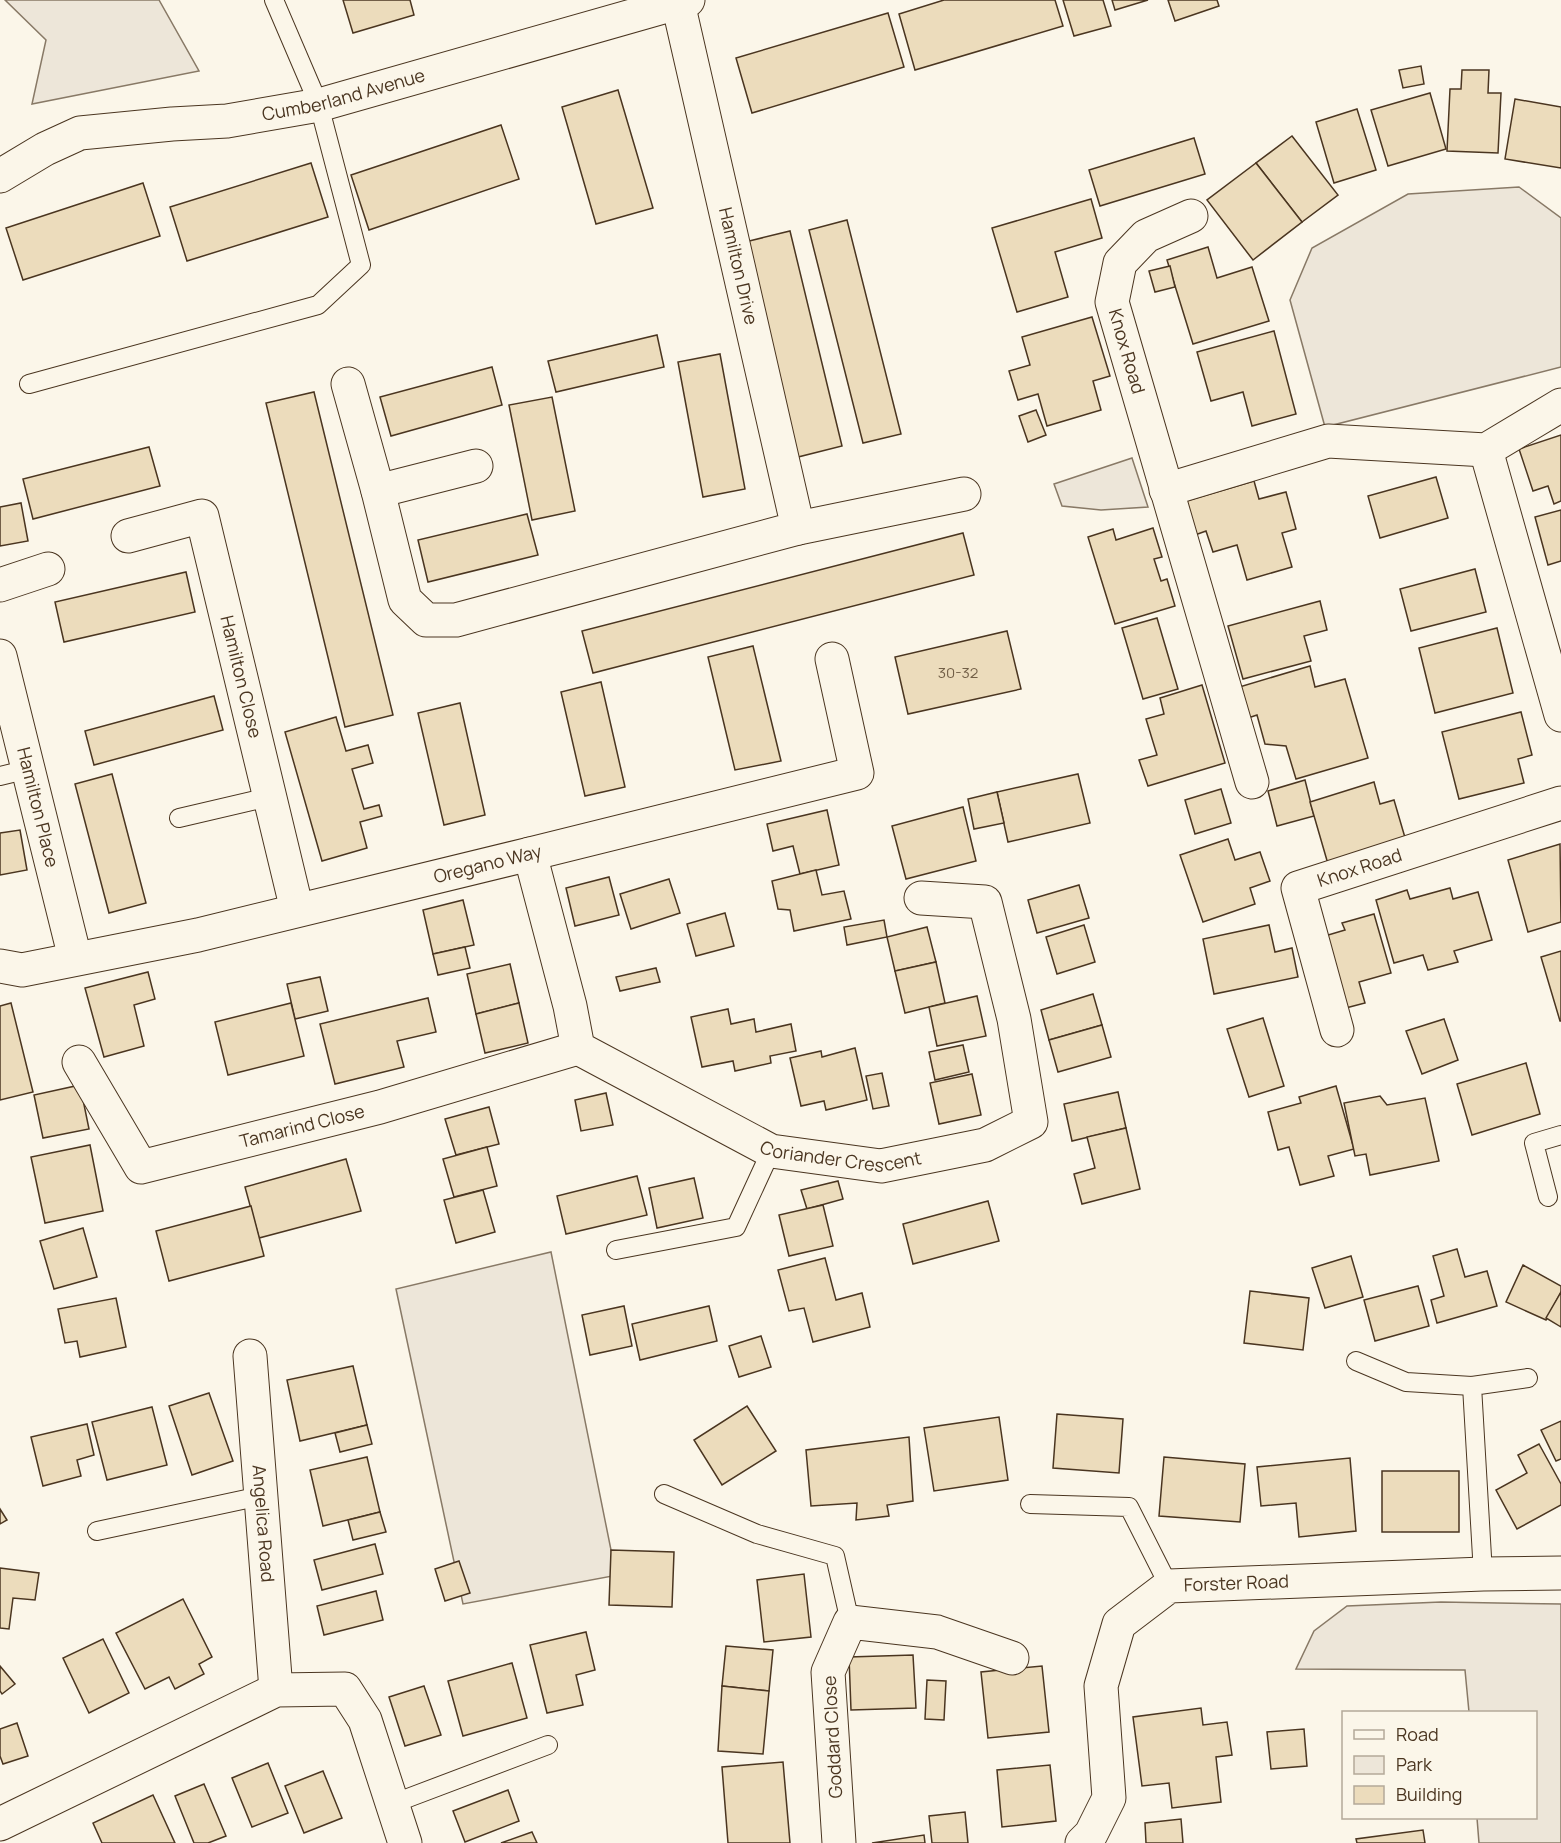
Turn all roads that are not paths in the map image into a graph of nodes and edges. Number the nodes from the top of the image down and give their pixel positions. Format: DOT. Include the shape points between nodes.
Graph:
graph roads {
  1 [pos="274,0"];
  2 [pos="683,2"];
  3 [pos="320,105"];
  4 [pos="0,176"];
  5 [pos="1191,216"];
  6 [pos="29,384"];
  7 [pos="348,384"];
  8 [pos="1561,405"];
  9 [pos="1486,450"];
  10 [pos="476,466"];
  11 [pos="1166,490"];
  12 [pos="378,491"];
  13 [pos="964,494"];
  14 [pos="798,528"];
  15 [pos="128,536"];
  16 [pos="48,568"];
  17 [pos="0,585"];
  18 [pos="0,656"];
  19 [pos="832,659"];
  20 [pos="1561,715"];
  21 [pos="15,772"];
  22 [pos="1252,782"];
  23 [pos="269,797"];
  24 [pos="1561,803"];
  25 [pos="179,818"];
  26 [pos="530,854"];
  27 [pos="921,898"];
  28 [pos="297,910"];
  29 [pos="75,958"];
  30 [pos="0,966"];
  31 [pos="1337,1030"];
  32 [pos="578,1048"];
  33 [pos="79,1062"];
  34 [pos="1561,1135"];
  35 [pos="771,1151"];
  36 [pos="1548,1197"];
  37 [pos="616,1250"];
  38 [pos="250,1356"];
  39 [pos="1356,1361"];
  40 [pos="1528,1378"];
  41 [pos="1472,1386"];
  42 [pos="664,1494"];
  43 [pos="261,1496"];
  44 [pos="1030,1504"];
  45 [pos="97,1531"];
  46 [pos="1561,1573"];
  47 [pos="1484,1574"];
  48 [pos="1169,1586"];
  49 [pos="850,1622"];
  50 [pos="1012,1658"];
  51 [pos="276,1690"];
  52 [pos="548,1745"];
  53 [pos="392,1804"];
  54 [pos="0,1824"];
  55 [pos="1091,1840"];
  56 [pos="405,1843"];
  57 [pos="839,1843"];
  1 -- 3 [label="lane"];
  2 -- 3 [label="street, Cumberland Avenue"];
  2 -- 14 [label="street, Hamilton Drive"];
  3 -- 4 [label="street, Cumberland Avenue" via="227,121 80,133"];
  3 -- 6 [label="lane" via="362,265 318,305"];
  5 -- 11 [label="street, Knox Road" via="1146,236 1120,263 1112,302"];
  7 -- 12 [label="street"];
  8 -- 9 [label="street"];
  9 -- 11 [label="street" via="1328,441"];
  9 -- 20 [label="street"];
  10 -- 12 [label="street"];
  11 -- 22 [label="street, Knox Road"];
  12 -- 14 [label="street" via="405,600 426,620 456,620"];
  13 -- 14 [label="street"];
  15 -- 23 [label="street, Hamilton Close" via="202,516"];
  16 -- 17 [label="street"];
  18 -- 21 [label="street, Hamilton Place"];
  19 -- 26 [label="street, Oregano Way" via="857,773"];
  21 -- 29 [label="street, Hamilton Place"];
  23 -- 25 [label="lane"];
  23 -- 28 [label="street, Hamilton Close"];
  24 -- 31 [label="street, Knox Road" via="1298,888"];
  26 -- 28 [label="street, Oregano Way"];
  26 -- 32 [label="street"];
  27 -- 35 [label="street, Coriander Crescent" via="985,902 1014,1019 1031,1122 985,1145 881,1166"];
  28 -- 29 [label="street, Oregano Way" via="198,935"];
  29 -- 30 [label="street, Oregano Way" via="22,970"];
  32 -- 33 [label="street, Tamarind Close" via="380,1107 141,1167"];
  32 -- 35 [label="street, Coriander Crescent"];
  34 -- 36 [label="lane" via="1534,1143"];
  35 -- 37 [label="lane" via="736,1227"];
  38 -- 43 [label="street, Angelica Road"];
  39 -- 41 [label="lane" via="1406,1382"];
  40 -- 41 [label="lane"];
  41 -- 47 [label="lane"];
  42 -- 49 [label="lane" via="757,1534 835,1556"];
  43 -- 45 [label="lane"];
  43 -- 51 [label="street, Angelica Road"];
  44 -- 48 [label="lane" via="1129,1508"];
  46 -- 47 [label="street, Forster Road"];
  47 -- 48 [label="street, Forster Road"];
  48 -- 55 [label="street, Forster Road" via="1119,1624 1101,1686 1109,1798"];
  49 -- 50 [label="street" via="937,1632"];
  49 -- 57 [label="street, Goddard Close" via="828,1672"];
  51 -- 53 [label="street" via="345,1689 365,1720"];
  51 -- 54 [label="street"];
  52 -- 53 [label="lane"];
  53 -- 56 [label="street"];
}
